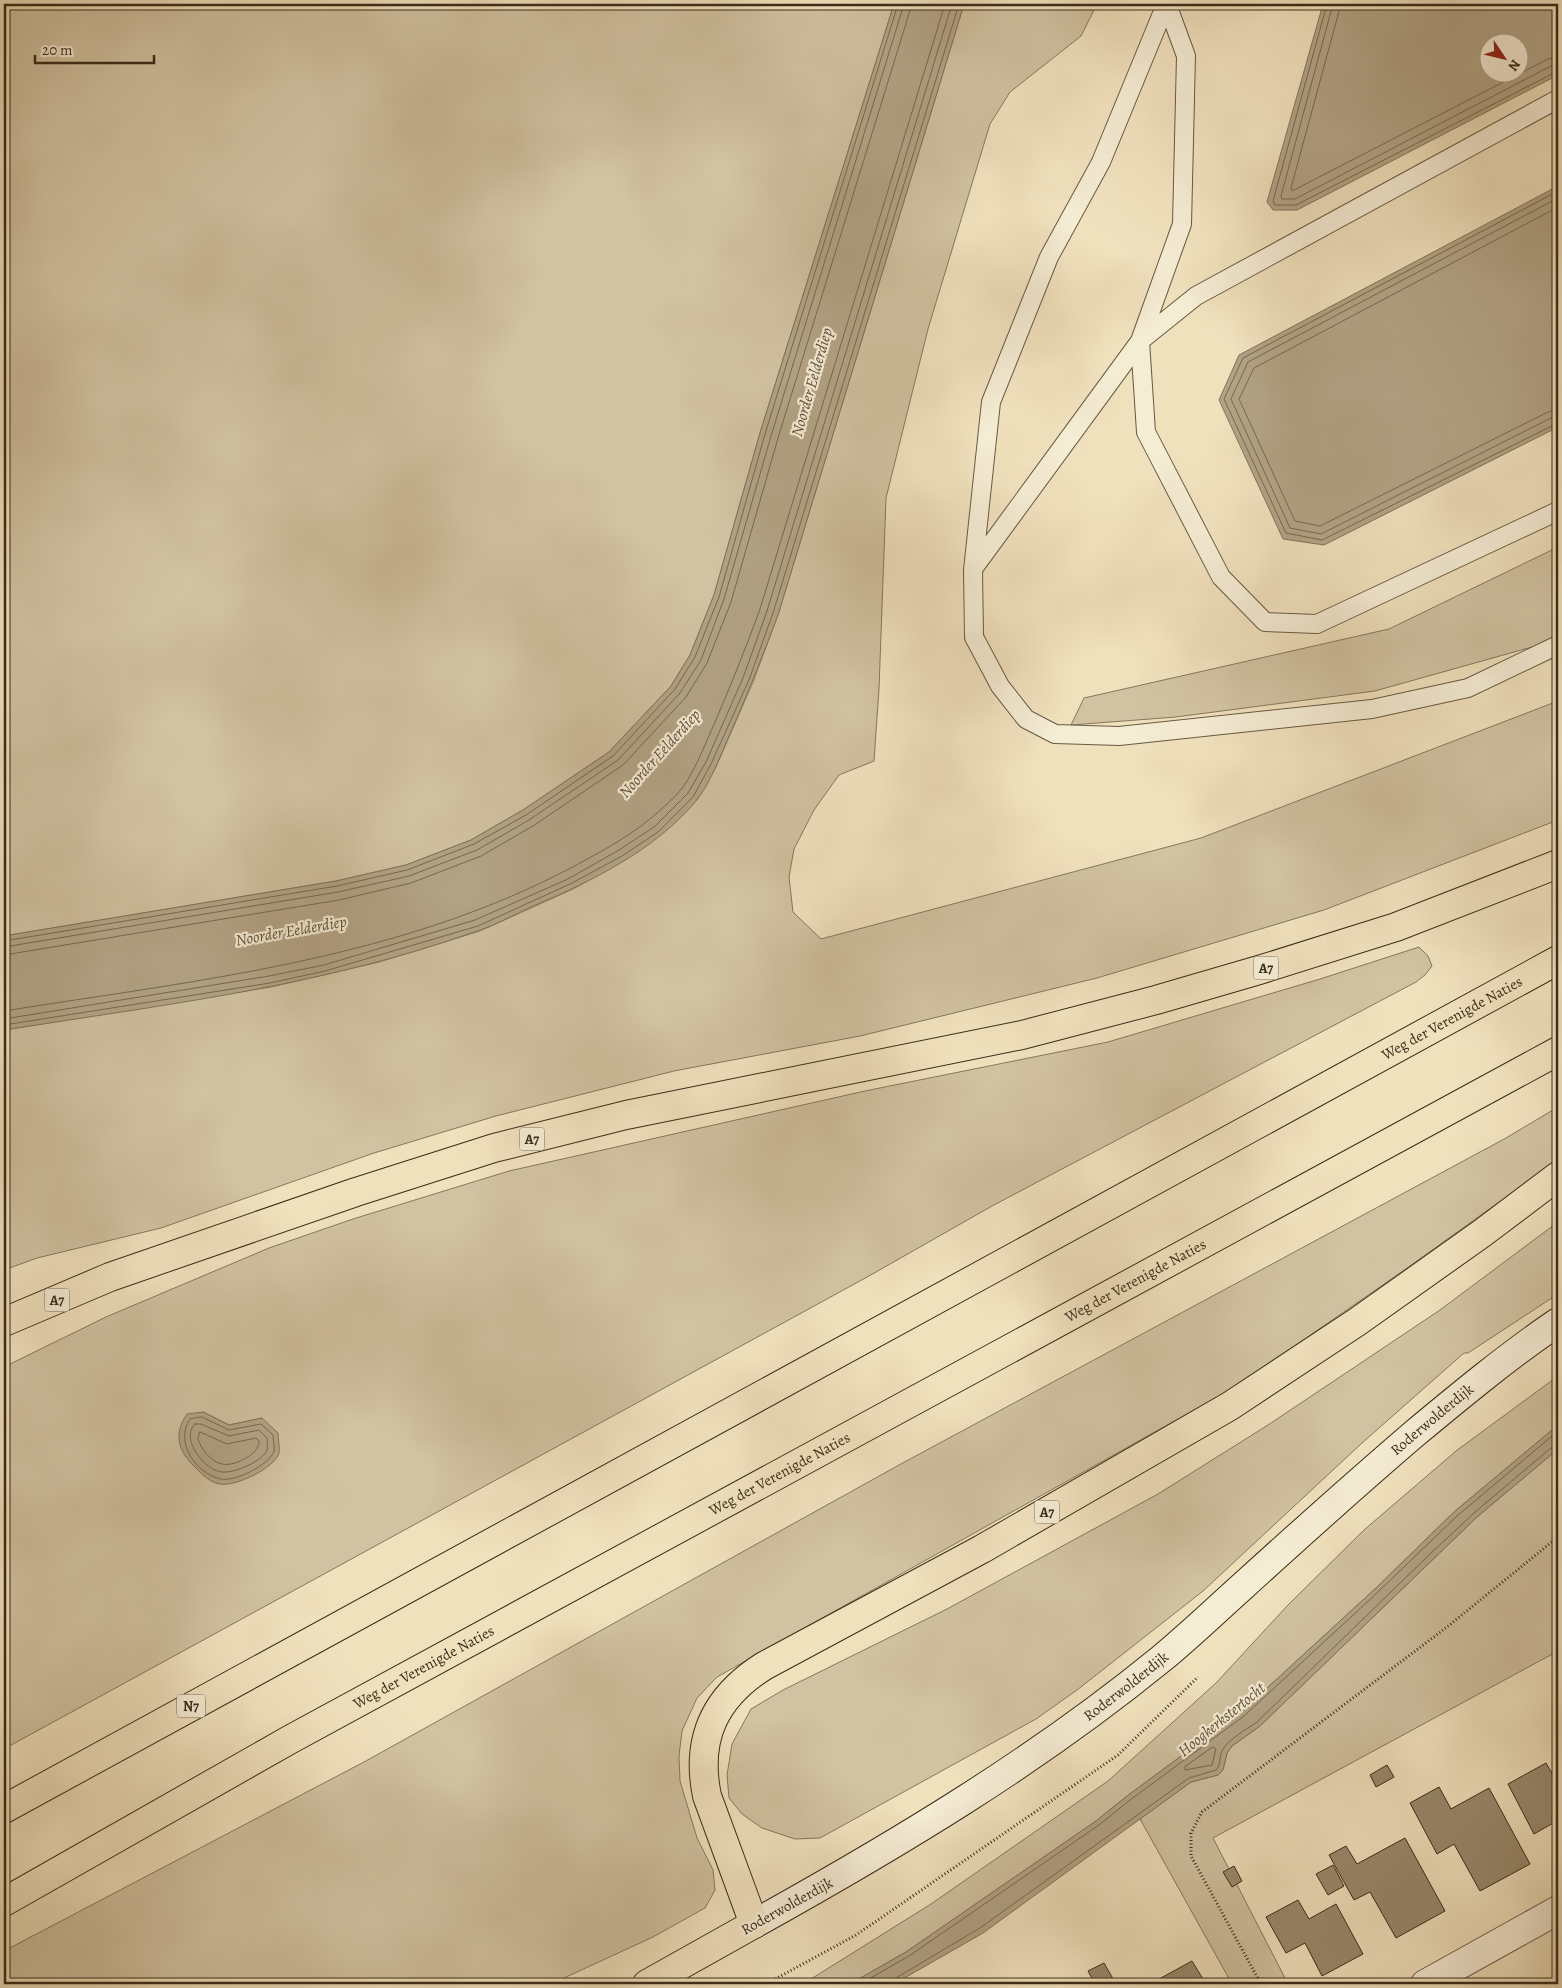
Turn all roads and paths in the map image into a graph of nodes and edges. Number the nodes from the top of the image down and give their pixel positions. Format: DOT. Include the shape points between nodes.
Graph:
graph roads {
  1 [pos="1166,4"];
  2 [pos="1558,99"];
  3 [pos="1140,341"];
  4 [pos="1558,511"];
  5 [pos="972,570"];
  6 [pos="1558,645"];
  7 [pos="1558,864"];
  8 [pos="1558,960"];
  9 [pos="1558,1051"];
  10 [pos="1558,1176"];
  11 [pos="4,1322"];
  12 [pos="1558,1322"];
  13 [pos="1558,1536"];
  14 [pos="4,1809"];
  15 [pos="4,1902"];
  16 [pos="1558,1910"];
  17 [pos="754,1924"];
  18 [pos="647,1984"];
  19 [pos="1261,1984"];
  20 [pos="1425,1984"];
  1 -- 3 [label="lane" via="1186,56 1182,224"];
  1 -- 5 [label="lane" via="1101,162 1049,257 991,402"];
  2 -- 3 [label="lane" via="1196,296"];
  3 -- 4 [label="lane" via="1146,432 1221,577 1265,622 1317,624"];
  3 -- 5 [label="lane"];
  5 -- 6 [label="lane" via="974,637 1000,686 1026,719 1055,734 1119,736 1372,709 1468,688"];
  7 -- 11 [label="main road, A7" via="1396,927 1136,1005 1022,1035 626,1115 494,1148 110,1277"];
  8 -- 14 [label="main road, Weg der Verenigde Naties / N7"];
  9 -- 15 [label="main road, Weg der Verenigde Naties" via="292,1739"];
  10 -- 17 [label="main road, A7" via="1357,1322 1230,1406 982,1549 764,1666 733,1689 716,1712 709,1730 703,1758 704,1778 707,1796"];
  12 -- 17 [label="street, Roderwolderdijk" via="1459,1396 1162,1658 1089,1716 948,1811"];
  13 -- 19 [label="path" via="1447,1627 1202,1812 1191,1833 1191,1856"];
  16 -- 20 [label="street"];
  17 -- 18 [label="main road, Roderwolderdijk"];
}
